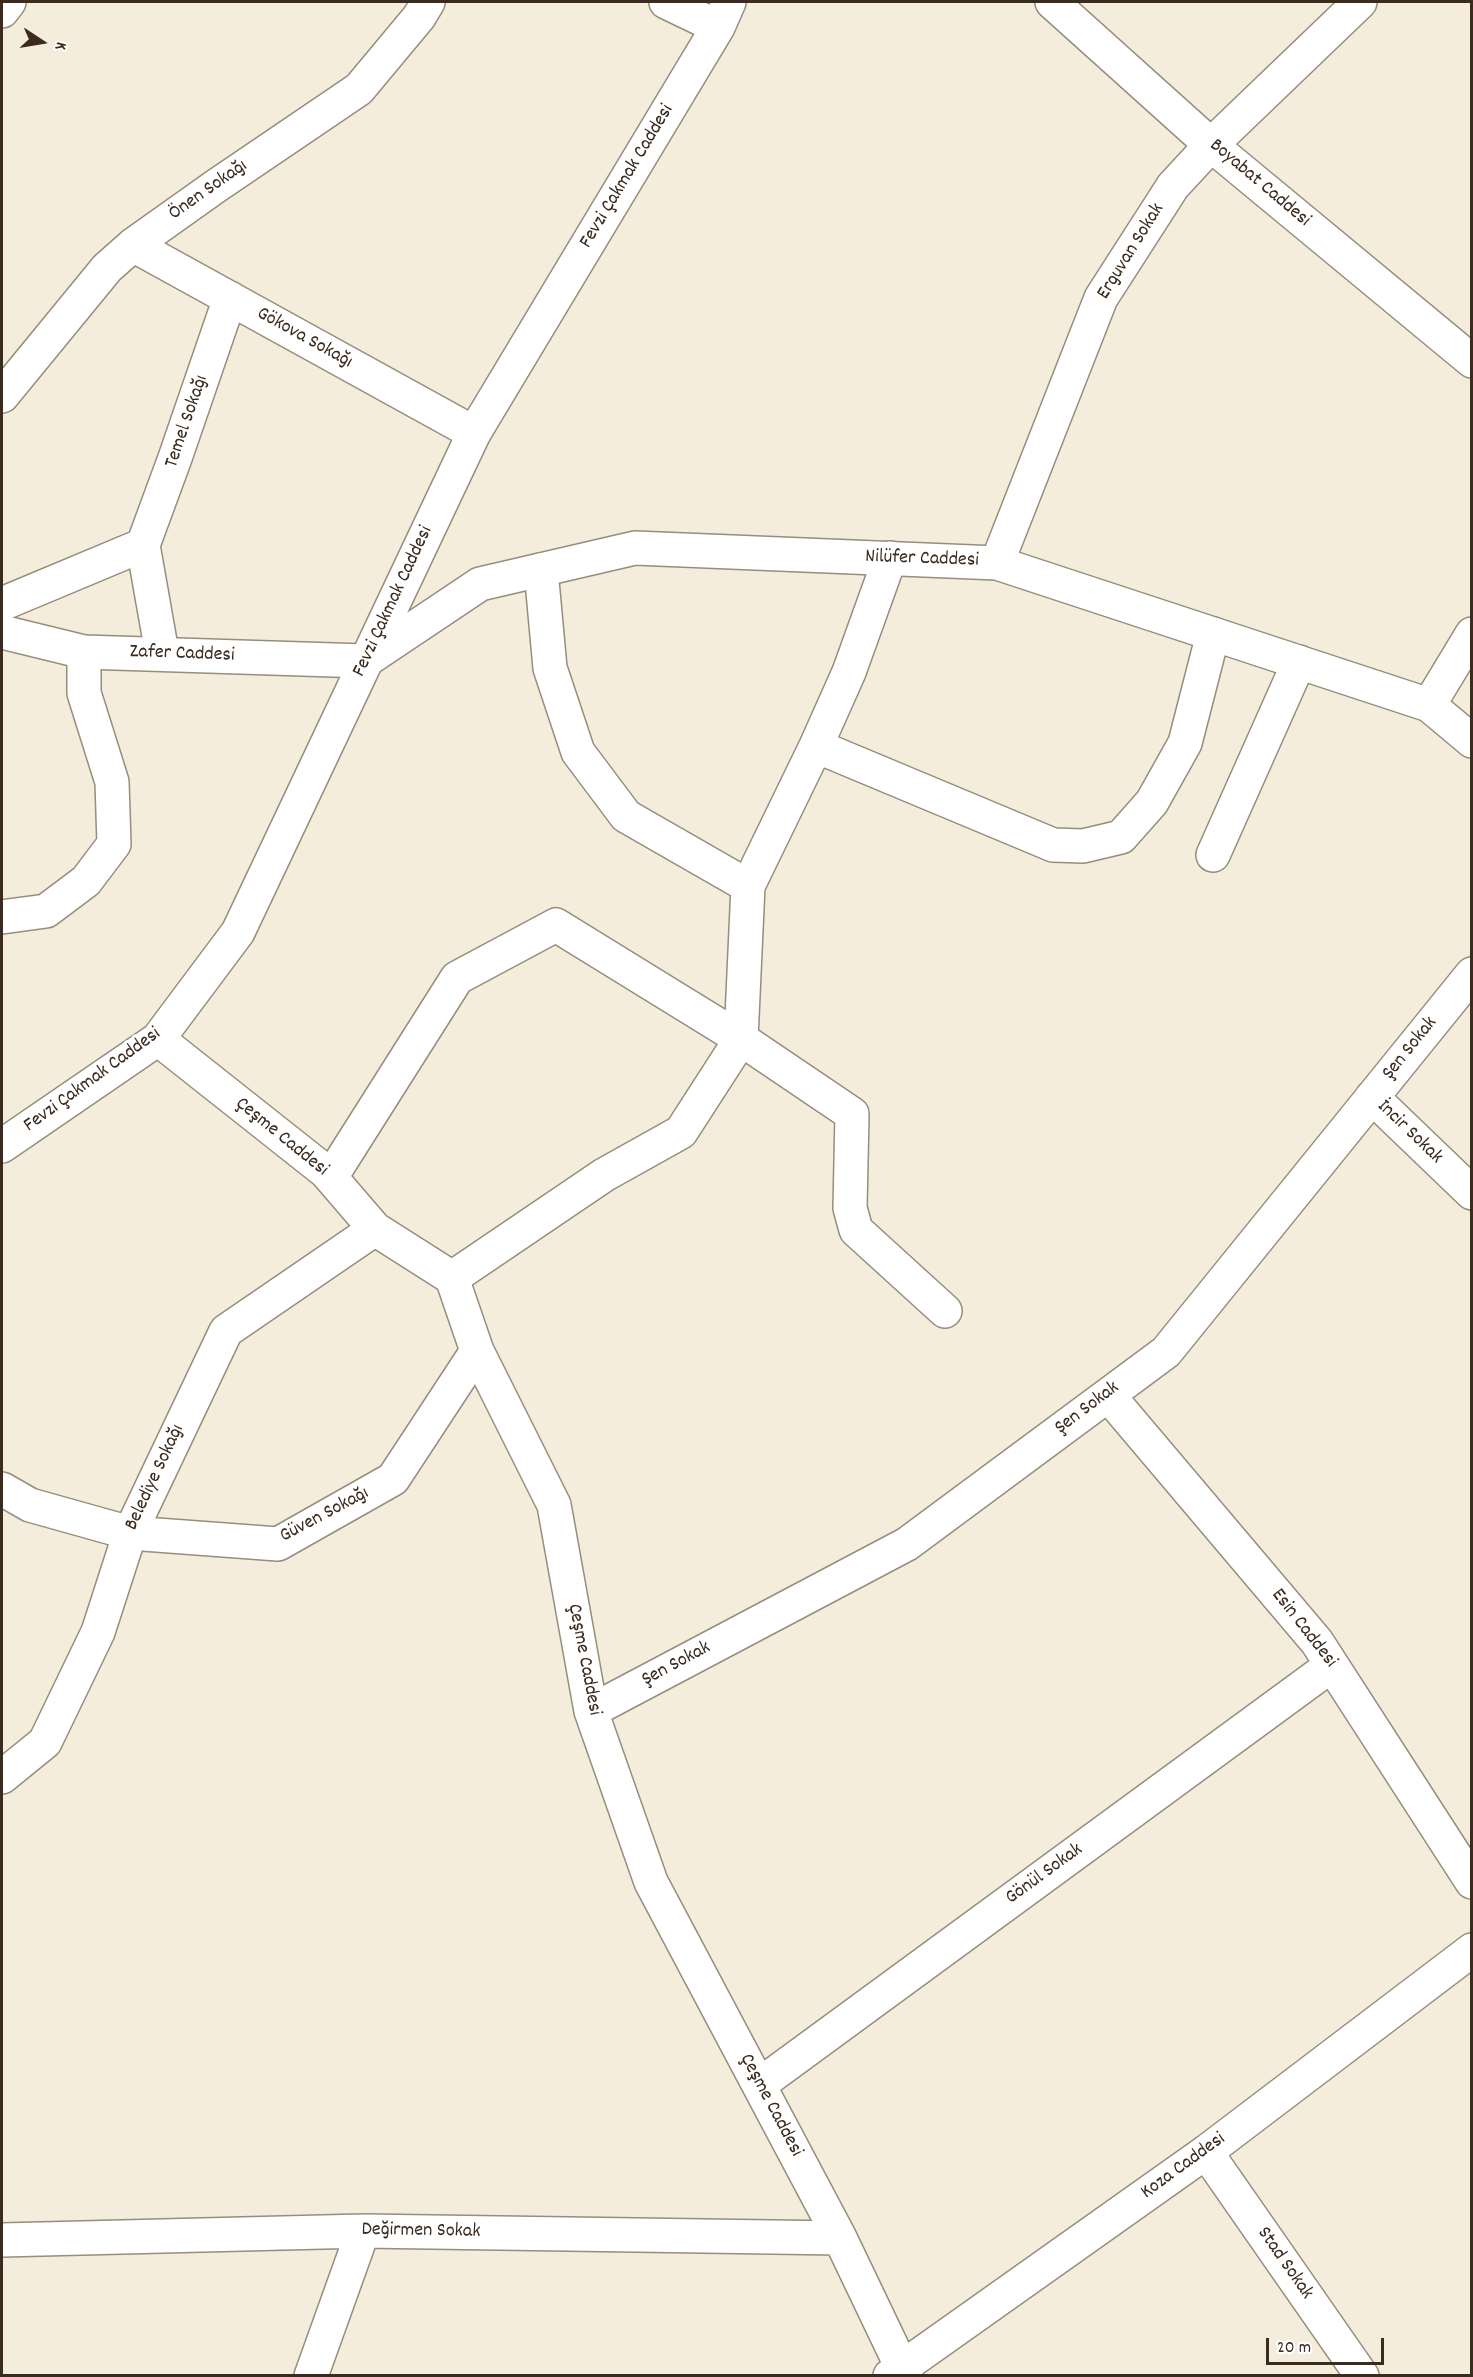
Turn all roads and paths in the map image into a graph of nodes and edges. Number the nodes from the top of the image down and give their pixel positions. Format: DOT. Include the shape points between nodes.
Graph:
graph roads {
  1 [pos="9,2"];
  2 [pos="428,2"];
  3 [pos="666,2"];
  4 [pos="1052,2"];
  5 [pos="1360,2"];
  6 [pos="2,11"];
  7 [pos="724,14"];
  8 [pos="1211,145"];
  9 [pos="133,245"];
  10 [pos="230,298"];
  11 [pos="1472,361"];
  12 [pos="2,396"];
  13 [pos="474,433"];
  14 [pos="143,545"];
  15 [pos="890,558"];
  16 [pos="997,563"];
  17 [pos="541,570"];
  18 [pos="2,604"];
  19 [pos="2,632"];
  20 [pos="1213,634"];
  21 [pos="1472,634"];
  22 [pos="84,652"];
  23 [pos="162,653"];
  24 [pos="365,662"];
  25 [pos="1299,662"];
  26 [pos="1429,705"];
  27 [pos="1472,741"];
  28 [pos="816,746"];
  29 [pos="1214,855"];
  30 [pos="748,886"];
  31 [pos="2,916"];
  32 [pos="1472,974"];
  33 [pos="158,1039"];
  34 [pos="741,1039"];
  35 [pos="1372,1097"];
  36 [pos="6,1136"];
  37 [pos="331,1177"];
  38 [pos="1472,1193"];
  39 [pos="375,1229"];
  40 [pos="452,1278"];
  41 [pos="945,1311"];
  42 [pos="477,1351"];
  43 [pos="1108,1395"];
  44 [pos="2,1489"];
  45 [pos="130,1533"];
  46 [pos="1332,1665"];
  47 [pos="591,1710"];
  48 [pos="2,1777"];
  49 [pos="1472,1882"];
  50 [pos="1472,1950"];
  51 [pos="759,2085"];
  52 [pos="1206,2152"];
  53 [pos="363,2231"];
  54 [pos="840,2238"];
  55 [pos="2,2240"];
  56 [pos="899,2373"];
  57 [pos="311,2376"];
  58 [pos="1362,2376"];
  1 -- 6 [label="street"];
  2 -- 9 [label="street, Önen Sokağı" via="359,89"];
  3 -- 7 [label="street"];
  4 -- 8 [label="street, Boyabat Caddesi"];
  5 -- 8 [label="street, Erguvan Sokak"];
  7 -- 13 [label="street, Fevzi Çakmak Caddesi"];
  8 -- 11 [label="street, Boyabat Caddesi"];
  8 -- 16 [label="street, Erguvan Sokak" via="1173,186 1101,298"];
  9 -- 10 [label="street, Gökova Sokağı"];
  9 -- 12 [label="street, Önen Sokağı" via="107,268"];
  10 -- 13 [label="street, Gökova Sokağı"];
  10 -- 14 [label="street, Temel Sokağı"];
  13 -- 24 [label="street, Fevzi Çakmak Caddesi"];
  14 -- 18 [label="street"];
  14 -- 23 [label="street"];
  15 -- 16 [label="street, Nilüfer Caddesi"];
  15 -- 17 [label="street, Nilüfer Caddesi" via="635,548"];
  15 -- 28 [label="street" via="849,672"];
  16 -- 20 [label="street, Nilüfer Caddesi"];
  17 -- 24 [label="street, Nilüfer Caddesi" via="480,584"];
  17 -- 30 [label="street" via="550,668 578,752 626,816"];
  19 -- 22 [label="street, Zafer Caddesi"];
  20 -- 25 [label="street, Nilüfer Caddesi"];
  20 -- 28 [label="street" via="1185,743 1152,802 1121,837 1083,846 1053,844"];
  21 -- 26 [label="street"];
  22 -- 23 [label="street, Zafer Caddesi"];
  22 -- 31 [label="street" via="84,693 112,782 114,844 86,881 46,910"];
  23 -- 24 [label="street, Zafer Caddesi"];
  24 -- 33 [label="street, Fevzi Çakmak Caddesi" via="238,932"];
  25 -- 26 [label="street, Nilüfer Caddesi"];
  25 -- 29 [label="street"];
  26 -- 27 [label="street, Nilüfer Caddesi"];
  28 -- 30 [label="street"];
  30 -- 34 [label="street"];
  32 -- 35 [label="street, Şen Sokak"];
  33 -- 36 [label="street, Fevzi Çakmak Caddesi"];
  33 -- 37 [label="street, Çeşme Caddesi"];
  34 -- 37 [label="street" via="556,925 457,978"];
  34 -- 40 [label="street" via="681,1132 604,1175"];
  34 -- 41 [label="street" via="852,1114 850,1208 856,1230"];
  35 -- 38 [label="street, İncir Sokak"];
  35 -- 43 [label="street, Şen Sokak" via="1166,1352"];
  37 -- 39 [label="street, Çeşme Caddesi"];
  39 -- 40 [label="street, Çeşme Caddesi"];
  39 -- 45 [label="street, Belediye Sokağı" via="226,1330"];
  40 -- 42 [label="street, Çeşme Caddesi"];
  42 -- 45 [label="street, Güven Sokağı" via="393,1479 278,1544"];
  42 -- 47 [label="street, Çeşme Caddesi" via="554,1505"];
  43 -- 46 [label="street, Esin Caddesi" via="1317,1642"];
  43 -- 47 [label="street, Şen Sokak" via="907,1544"];
  44 -- 45 [label="street, Güven Sokağı" via="30,1505"];
  45 -- 48 [label="street, Belediye Sokağı" via="98,1632 45,1742"];
  46 -- 49 [label="street, Esin Caddesi"];
  46 -- 51 [label="street, Gönül Sokak"];
  47 -- 51 [label="street, Çeşme Caddesi" via="651,1882"];
  50 -- 52 [label="street, Koza Caddesi"];
  51 -- 54 [label="street, Çeşme Caddesi"];
  52 -- 56 [label="street, Koza Caddesi"];
  52 -- 58 [label="street, Stad Sokak"];
  53 -- 54 [label="street, Değirmen Sokak"];
  53 -- 55 [label="street, Değirmen Sokak"];
  53 -- 57 [label="street"];
  54 -- 56 [label="street, Çeşme Caddesi"];
}
